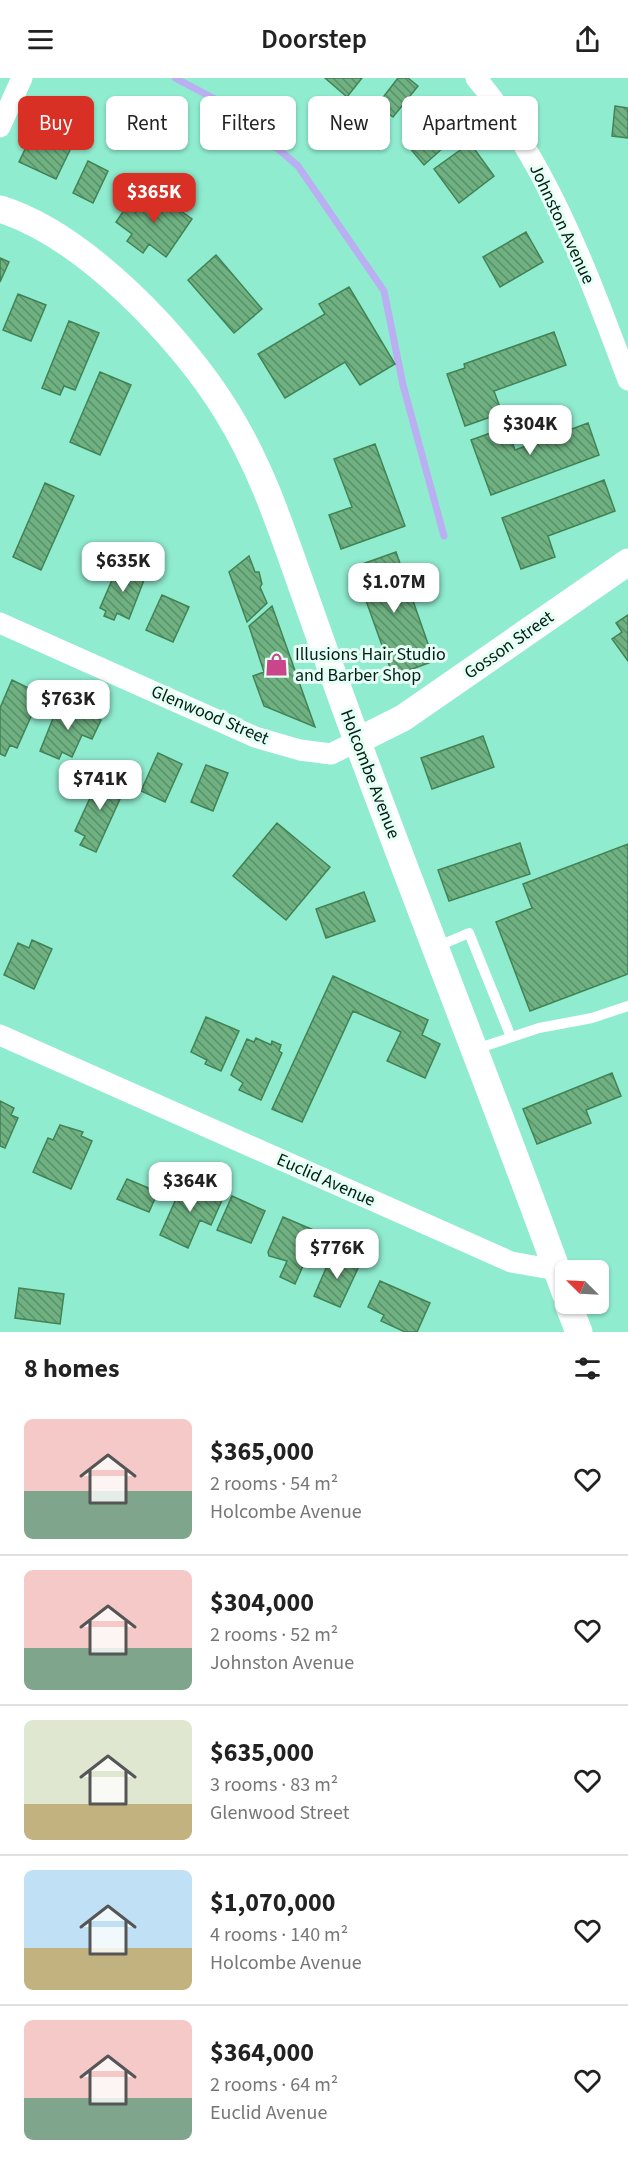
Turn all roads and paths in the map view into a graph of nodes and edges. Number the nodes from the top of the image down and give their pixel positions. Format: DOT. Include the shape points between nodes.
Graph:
graph roads {
  1 [pos="22,78"];
  2 [pos="476,78"];
  3 [pos="0,127"];
  4 [pos="0,209"];
  5 [pos="628,380"];
  6 [pos="628,562"];
  7 [pos="0,623"];
  8 [pos="357,741"];
  9 [pos="436,947"];
  10 [pos="628,1006"];
  11 [pos="0,1035"];
  12 [pos="511,1037"];
  13 [pos="475,1049"];
  14 [pos="555,1267"];
  15 [pos="555,1280"];
  16 [pos="572,1314"];
  17 [pos="579,1332"];
  1 -- 3 [label="street"];
  2 -- 5 [label="street, Johnston Avenue" via="536,165 586,270"];
  4 -- 8 [label="street, Holcombe Avenue" via="25,217 98,266 160,324 226,411 263,478"];
  6 -- 8 [label="street, Gosson Street" via="403,718"];
  7 -- 8 [label="street, Glenwood Street" via="255,737 331,754"];
  8 -- 9 [label="street, Holcombe Avenue"];
  9 -- 12 [label="lane" via="469,933"];
  9 -- 13 [label="street, Holcombe Avenue"];
  10 -- 12 [label="lane"];
  11 -- 15 [label="street, Euclid Avenue"];
  12 -- 13 [label="lane"];
  13 -- 14 [label="street, Holcombe Avenue"];
  16 -- 17 [label="street"];
}
